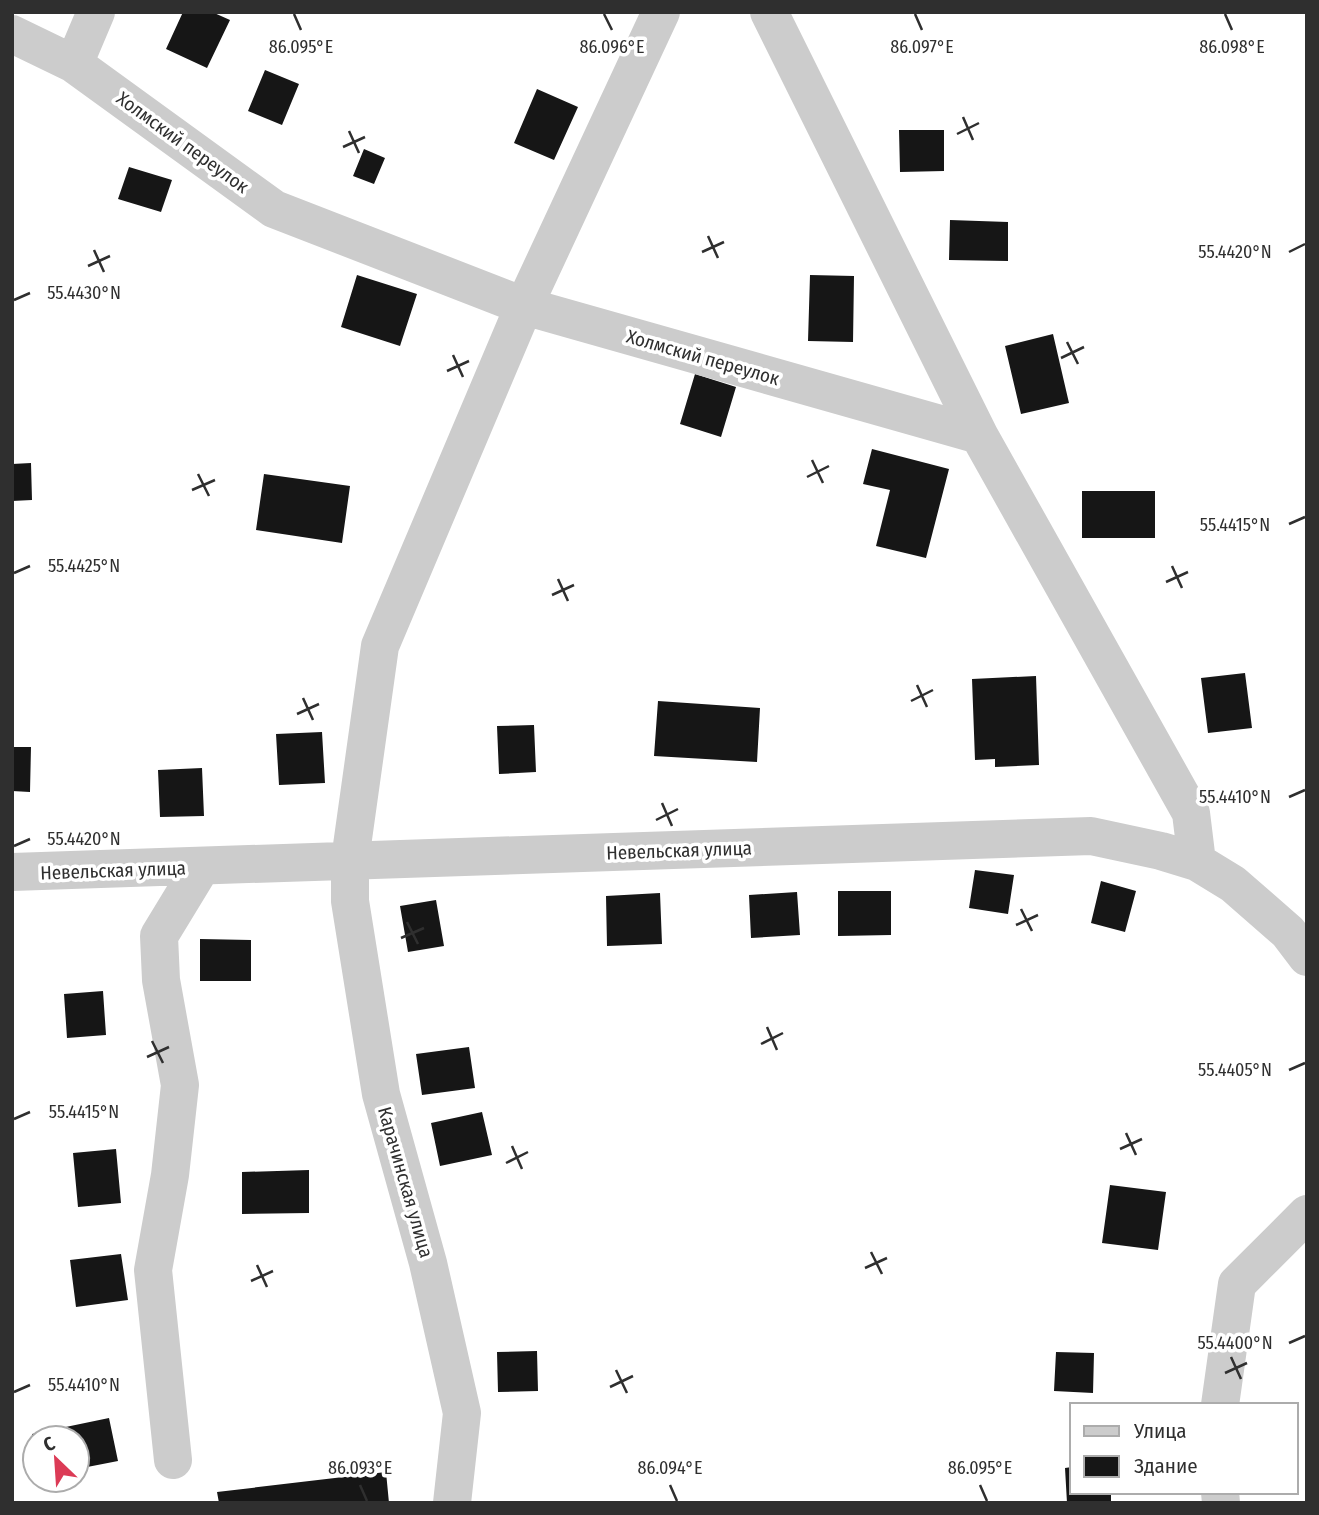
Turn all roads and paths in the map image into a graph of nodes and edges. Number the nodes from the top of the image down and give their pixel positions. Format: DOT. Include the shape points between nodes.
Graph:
graph roads {
  1 [pos="96,12"];
  2 [pos="661,12"];
  3 [pos="769,12"];
  4 [pos="12,34"];
  5 [pos="74,64"];
  6 [pos="524,306"];
  7 [pos="979,435"];
  8 [pos="350,860"];
  9 [pos="1197,862"];
  10 [pos="201,867"];
  11 [pos="12,872"];
  12 [pos="1307,957"];
  13 [pos="1307,1213"];
  14 [pos="1220,1403"];
  15 [pos="173,1460"];
  16 [pos="452,1503"];
  1 -- 5 [label="street"];
  2 -- 6 [label="street, Карачинская улица"];
  3 -- 7 [label="street"];
  4 -- 5 [label="street, Холмский переулок"];
  5 -- 6 [label="street, Холмский переулок" via="274,209"];
  6 -- 7 [label="street, Холмский переулок"];
  6 -- 8 [label="street, Карачинская улица" via="380,646"];
  7 -- 9 [label="street" via="1191,813"];
  8 -- 9 [label="street, Невельская улица" via="1091,836"];
  8 -- 10 [label="street, Невельская улица"];
  8 -- 16 [label="street, Карачинская улица" via="350,901 381,1094 428,1263 462,1413"];
  9 -- 12 [label="street, Невельская улица" via="1233,884 1288,932"];
  10 -- 11 [label="street, Невельская улица"];
  10 -- 15 [label="street" via="159,936 160,980 180,1085 153,1270"];
  13 -- 14 [label="street" via="1237,1284"];
}
